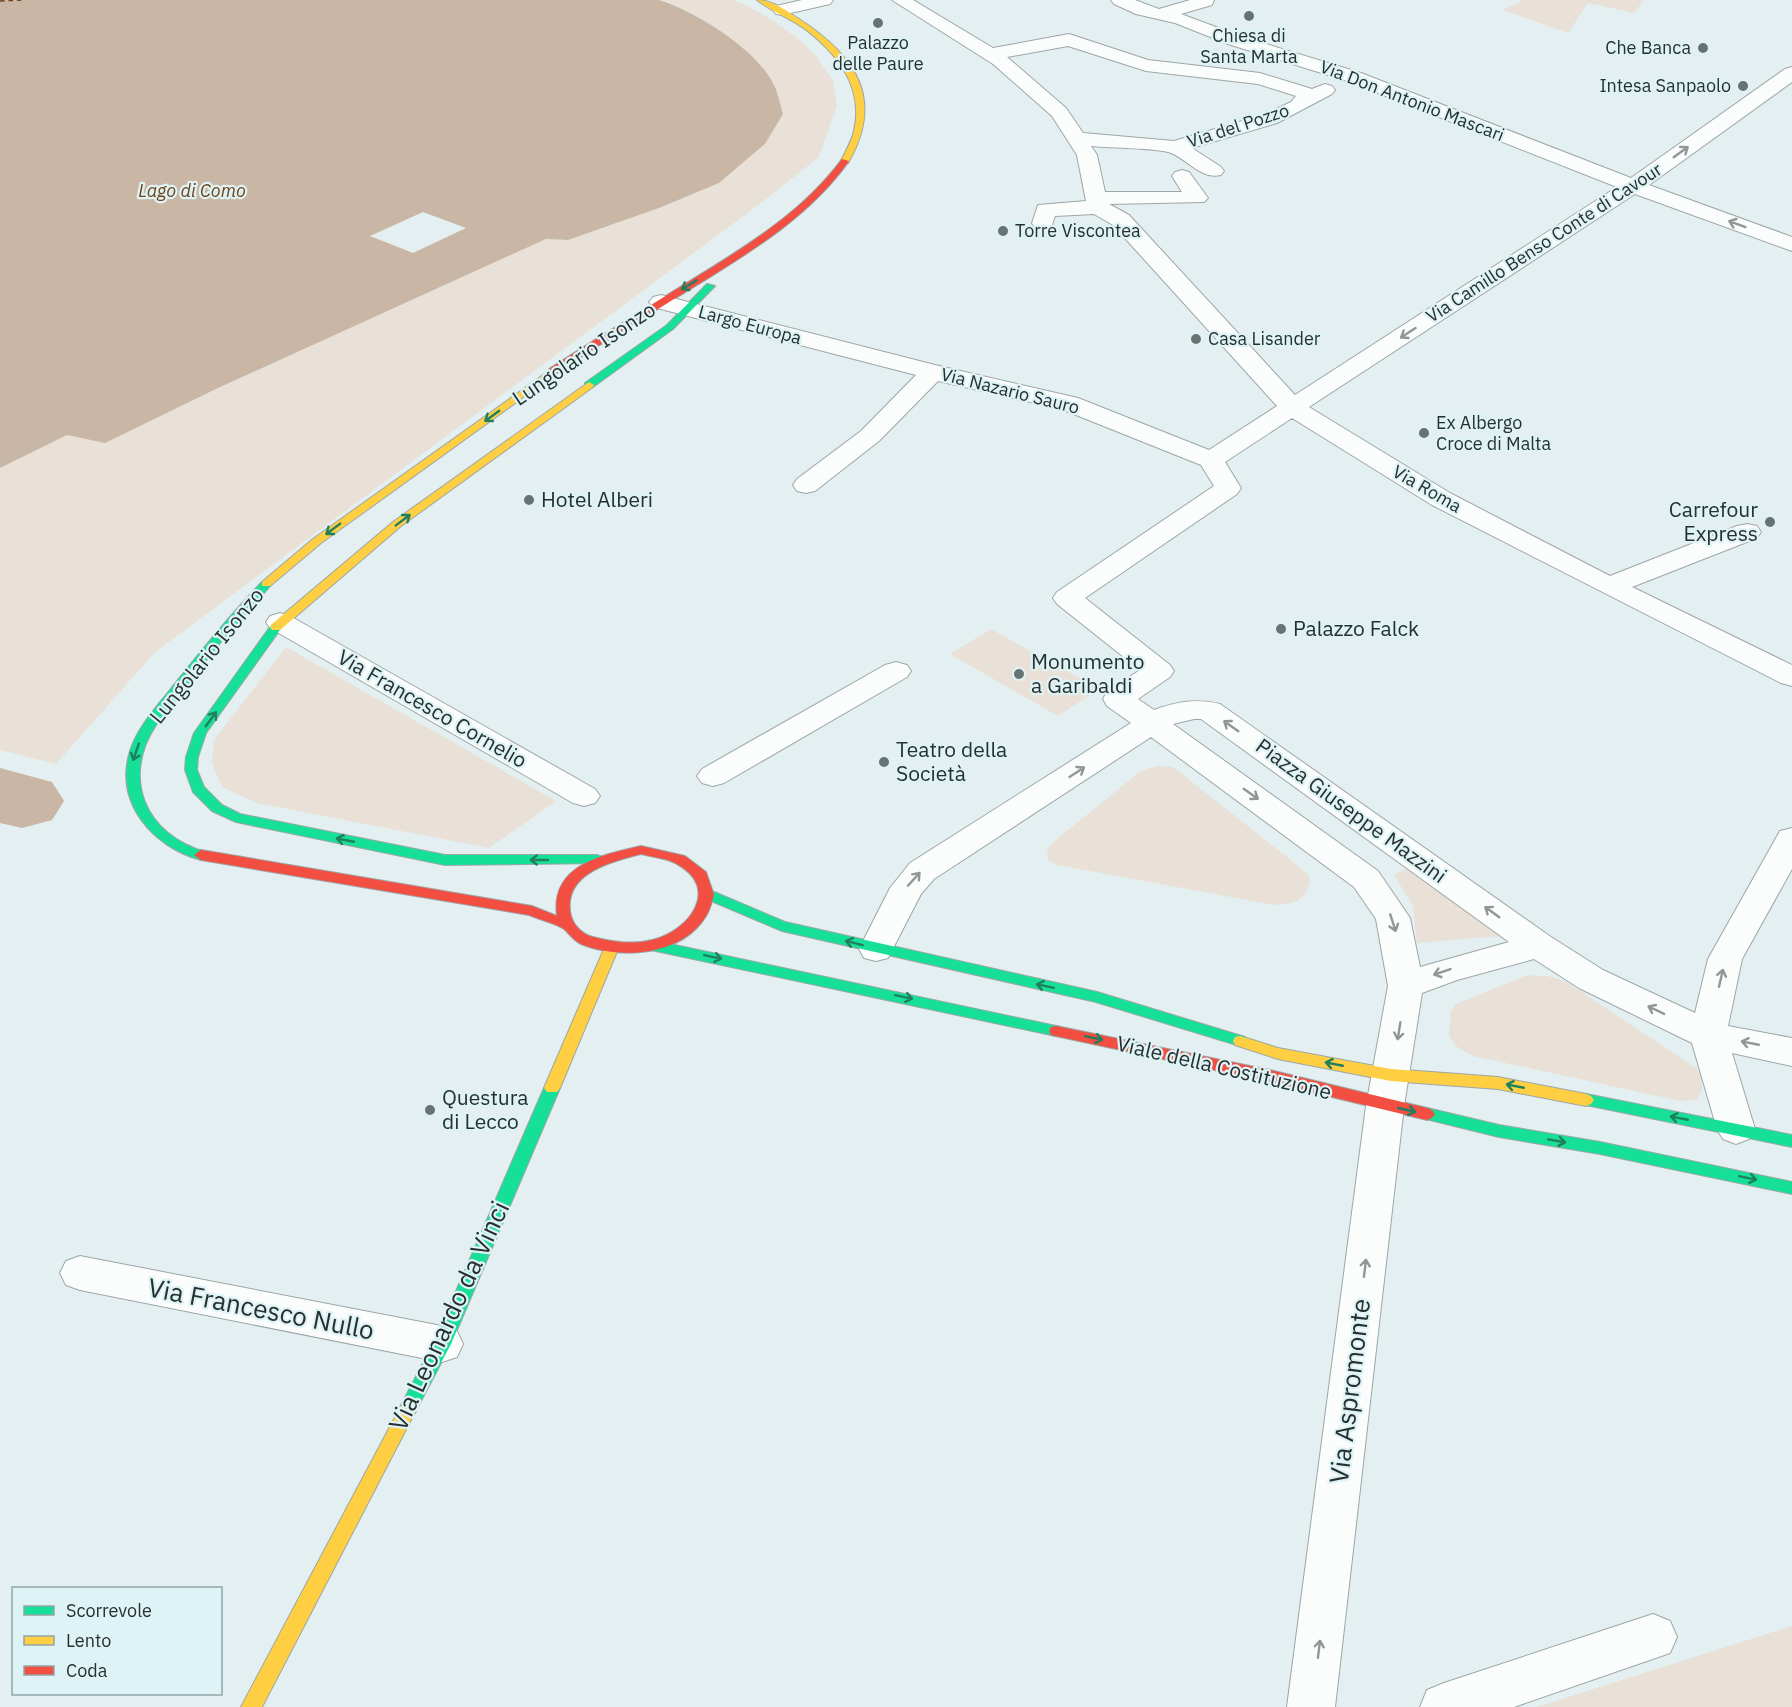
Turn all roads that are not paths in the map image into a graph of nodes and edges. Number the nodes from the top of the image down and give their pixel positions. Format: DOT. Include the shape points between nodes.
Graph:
graph roads {
  1 [pos="761,0"];
  2 [pos="824,0"];
  3 [pos="1120,0"];
  4 [pos="913,1"];
  5 [pos="1206,1"];
  6 [pos="782,10"];
  7 [pos="1160,14"];
  8 [pos="991,54"];
  9 [pos="1792,73"];
  10 [pos="1354,77"];
  11 [pos="1312,95"];
  12 [pos="1078,139"];
  13 [pos="1175,147"];
  14 [pos="1214,171"];
  15 [pos="1182,176"];
  16 [pos="1633,186"];
  17 [pos="1097,202"];
  18 [pos="1043,223"];
  19 [pos="1792,244"];
  20 [pos="739,254"];
  21 [pos="661,302"];
  22 [pos="689,309"];
  23 [pos="838,348"];
  24 [pos="933,372"];
  25 [pos="1293,408"];
  26 [pos="1211,460"];
  27 [pos="806,485"];
  28 [pos="1747,532"];
  29 [pos="1609,586"];
  30 [pos="280,622"];
  31 [pos="896,671"];
  32 [pos="1792,677"];
  33 [pos="1153,722"];
  34 [pos="713,776"];
  35 [pos="584,796"];
  36 [pos="1792,839"];
  37 [pos="597,860"];
  38 [pos="707,894"];
  39 [pos="569,926"];
  40 [pos="656,946"];
  41 [pos="1539,946"];
  42 [pos="612,949"];
  43 [pos="876,949"];
  44 [pos="1406,986"];
  45 [pos="1708,1035"];
  46 [pos="1792,1052"];
  47 [pos="1388,1090"];
  48 [pos="1736,1130"];
  49 [pos="1792,1141"];
  50 [pos="1792,1188"];
  51 [pos="80,1273"];
  52 [pos="442,1344"];
  53 [pos="1653,1637"];
  54 [pos="250,1707"];
  55 [pos="1311,1707"];
  56 [pos="1444,1707"];
  1 -- 6 [label="main road, Lungolario Isonzo"];
  2 -- 6 [label="street"];
  3 -- 7 [label="street, Via Don Antonio Mascari"];
  4 -- 8 [label="street"];
  5 -- 7 [label="street"];
  6 -- 20 [label="main road, Lungolario Isonzo" via="818,33 842,57 857,82 861,120 851,150 830,181"];
  7 -- 10 [label="street, Via Don Antonio Mascari"];
  8 -- 11 [label="street" via="1069,40 1146,65 1260,79"];
  8 -- 12 [label="street" via="1050,104"];
  16 -- 9 [label="street, Via Camillo Benso Conte di Cavour, one-way"];
  10 -- 11 [label="street, Via del Pozzo"];
  10 -- 16 [label="street, Via Don Antonio Mascari"];
  11 -- 13 [label="street, Via del Pozzo" via="1270,119"];
  12 -- 13 [label="street, Via del Pozzo"];
  12 -- 17 [label="street" via="1087,155"];
  13 -- 14 [label="street"];
  15 -- 17 [label="street" via="1197,198"];
  19 -- 16 [label="street, Via Don Antonio Mascari, one-way"];
  16 -- 25 [label="street, Via Camillo Benso Conte di Cavour, one-way"];
  17 -- 18 [label="street" via="1046,210"];
  17 -- 25 [label="street, Via Roma" via="1121,220"];
  20 -- 21 [label="main road, Lungolario Isonzo, one-way"];
  20 -- 22 [label="main road, Lungolario Isonzo"];
  21 -- 22 [label="street, Largo Europa"];
  21 -- 39 [label="main road, Lungolario Isonzo, one-way" via="572,358 280,570 216,638 149,727 131,769 133,793 146,819 161,835 192,853 532,911"];
  22 -- 23 [label="street, Largo Europa"];
  30 -- 22 [label="main road, Lungolario Isonzo, one-way" via="397,524 670,327"];
  23 -- 24 [label="street, Via Nazario Sauro"];
  24 -- 26 [label="street, Via Nazario Sauro" via="1069,403"];
  24 -- 27 [label="street" via="870,436"];
  25 -- 26 [label="street, Via Camillo Benso Conte di Cavour"];
  25 -- 29 [label="street, Via Roma" via="1441,499"];
  26 -- 33 [label="street" via="1228,488 1067,598 1159,671 1118,699"];
  28 -- 29 [label="street"];
  29 -- 32 [label="street, Via Roma"];
  30 -- 35 [label="street, Via Francesco Cornelio"];
  37 -- 30 [label="main road, Lungolario Isonzo, one-way" via="445,860 236,818 216,808 194,780 194,747"];
  31 -- 34 [label="street"];
  41 -- 33 [label="street, Piazza Giuseppe Mazzini, one-way" via="1209,711 1177,711"];
  43 -- 33 [label="street, Piazza Giuseppe Mazzini, one-way" via="907,888 922,871"];
  33 -- 44 [label="street, one-way" via="1366,879 1393,918"];
  45 -- 36 [label="street, one-way" via="1725,959"];
  37 -- 38 [label="main road" via="641,850 675,856 699,873"];
  37 -- 39 [label="main road" via="576,873 561,897 561,910"];
  38 -- 40 [label="main road" via="704,910 696,922"];
  43 -- 38 [label="main road, Viale della Costituzione, one-way" via="782,926"];
  39 -- 42 [label="main road" via="590,943"];
  40 -- 42 [label="main road"];
  40 -- 47 [label="main road, Viale della Costituzione, one-way" via="1274,1077"];
  41 -- 44 [label="street, one-way" via="1447,970"];
  45 -- 41 [label="street, Piazza Giuseppe Mazzini, one-way" via="1591,979"];
  42 -- 52 [label="main road, Via Leonardo da Vinci"];
  47 -- 43 [label="main road, Viale della Costituzione, one-way" via="1097,998"];
  44 -- 47 [label="street, one-way"];
  46 -- 45 [label="street, Piazza Giuseppe Mazzini, one-way"];
  45 -- 48 [label="street"];
  48 -- 47 [label="main road, Viale della Costituzione, one-way" via="1498,1083"];
  47 -- 50 [label="main road, Viale della Costituzione, one-way" via="1499,1131"];
  55 -- 47 [label="street, Via Aspromonte, one-way"];
  48 -- 49 [label="main road, Viale della Costituzione"];
  51 -- 52 [label="street, Via Francesco Nullo"];
  52 -- 54 [label="main road, Via Leonardo da Vinci"];
  53 -- 56 [label="street"];
}
